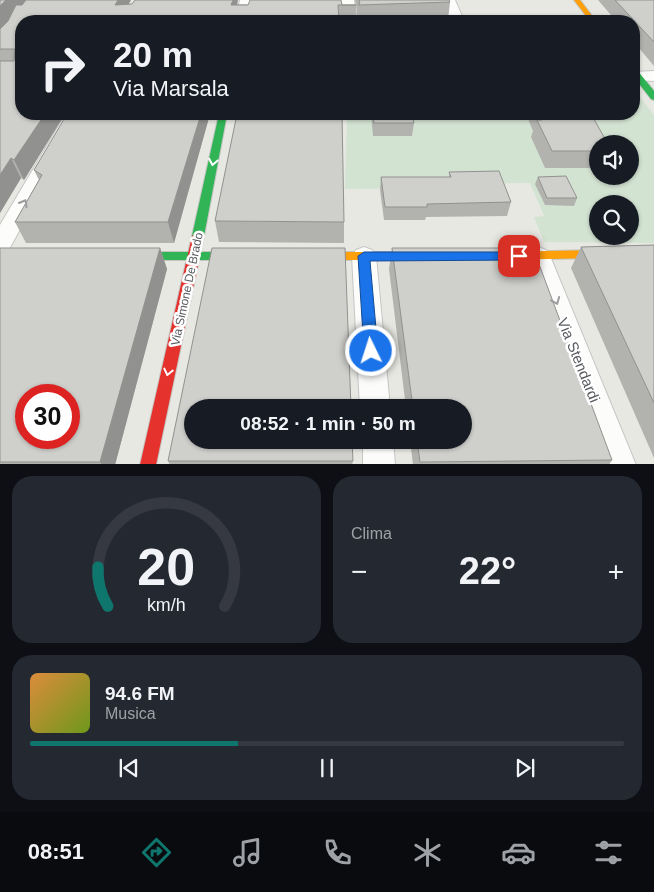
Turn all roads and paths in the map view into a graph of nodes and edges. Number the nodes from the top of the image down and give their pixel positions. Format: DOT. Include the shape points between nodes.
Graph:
graph roads {
  1 [pos="247,0"];
  2 [pos="347,0"];
  3 [pos="448,0"];
  4 [pos="577,0"];
  5 [pos="243,15"];
  6 [pos="349,15"];
  7 [pos="454,15"];
  8 [pos="589,15"];
  9 [pos="640,74"];
  10 [pos="654,76"];
  11 [pos="640,79"];
  12 [pos="654,97"];
  13 [pos="72,120"];
  14 [pos="221,120"];
  15 [pos="0,245"];
  16 [pos="654,253"];
  17 [pos="117,256"];
  18 [pos="194,256"];
  19 [pos="254,256"];
  20 [pos="294,256"];
  21 [pos="364,256"];
  22 [pos="442,256"];
  23 [pos="490,256"];
  24 [pos="538,256"];
  25 [pos="374,399"];
  26 [pos="379,449"];
  27 [pos="148,464"];
  28 [pos="380,464"];
  29 [pos="620,464"];
  1 -- 5 [label="street"];
  2 -- 6 [label="street"];
  3 -- 7 [label="street"];
  4 -- 8 [label="street"];
  9 -- 10 [label="street"];
  11 -- 12 [label="street"];
  15 -- 13 [label="street, one-way"];
  14 -- 18 [label="street, Via Simone De Brado, one-way"];
  16 -- 24 [label="street"];
  17 -- 18 [label="street"];
  18 -- 19 [label="street"];
  18 -- 27 [label="street, Via Simone De Brado, one-way"];
  20 -- 21 [label="street"];
  21 -- 22 [label="street"];
  21 -- 25 [label="street"];
  23 -- 24 [label="street"];
  24 -- 29 [label="street, Via Stendardi, one-way"];
  26 -- 28 [label="street"];
}
